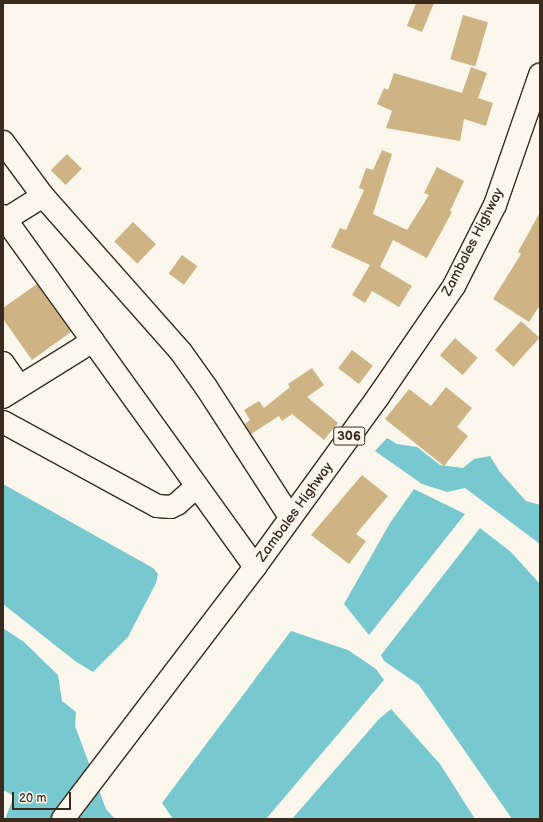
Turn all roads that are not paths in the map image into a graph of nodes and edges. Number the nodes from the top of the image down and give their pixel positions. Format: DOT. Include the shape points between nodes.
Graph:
graph roads {
  1 [pos="540,75"];
  2 [pos="3,142"];
  3 [pos="43,196"];
  4 [pos="4,219"];
  5 [pos="93,341"];
  6 [pos="3,363"];
  7 [pos="11,391"];
  8 [pos="3,422"];
  9 [pos="196,487"];
  10 [pos="290,517"];
  11 [pos="255,567"];
  12 [pos="63,819"];
  1 -- 10 [label="street, Zambales Highway / 306" via="495,205 454,286 378,397"];
  2 -- 3 [label="street"];
  3 -- 4 [label="street"];
  3 -- 10 [label="street" via="180,352"];
  4 -- 5 [label="street"];
  5 -- 7 [label="street"];
  5 -- 9 [label="street"];
  6 -- 7 [label="street"];
  8 -- 9 [label="street" via="158,506 171,507 177,504"];
  9 -- 11 [label="street"];
  10 -- 11 [label="street, Zambales Highway / 306"];
  11 -- 12 [label="street, Zambales Highway / 306"];
}
